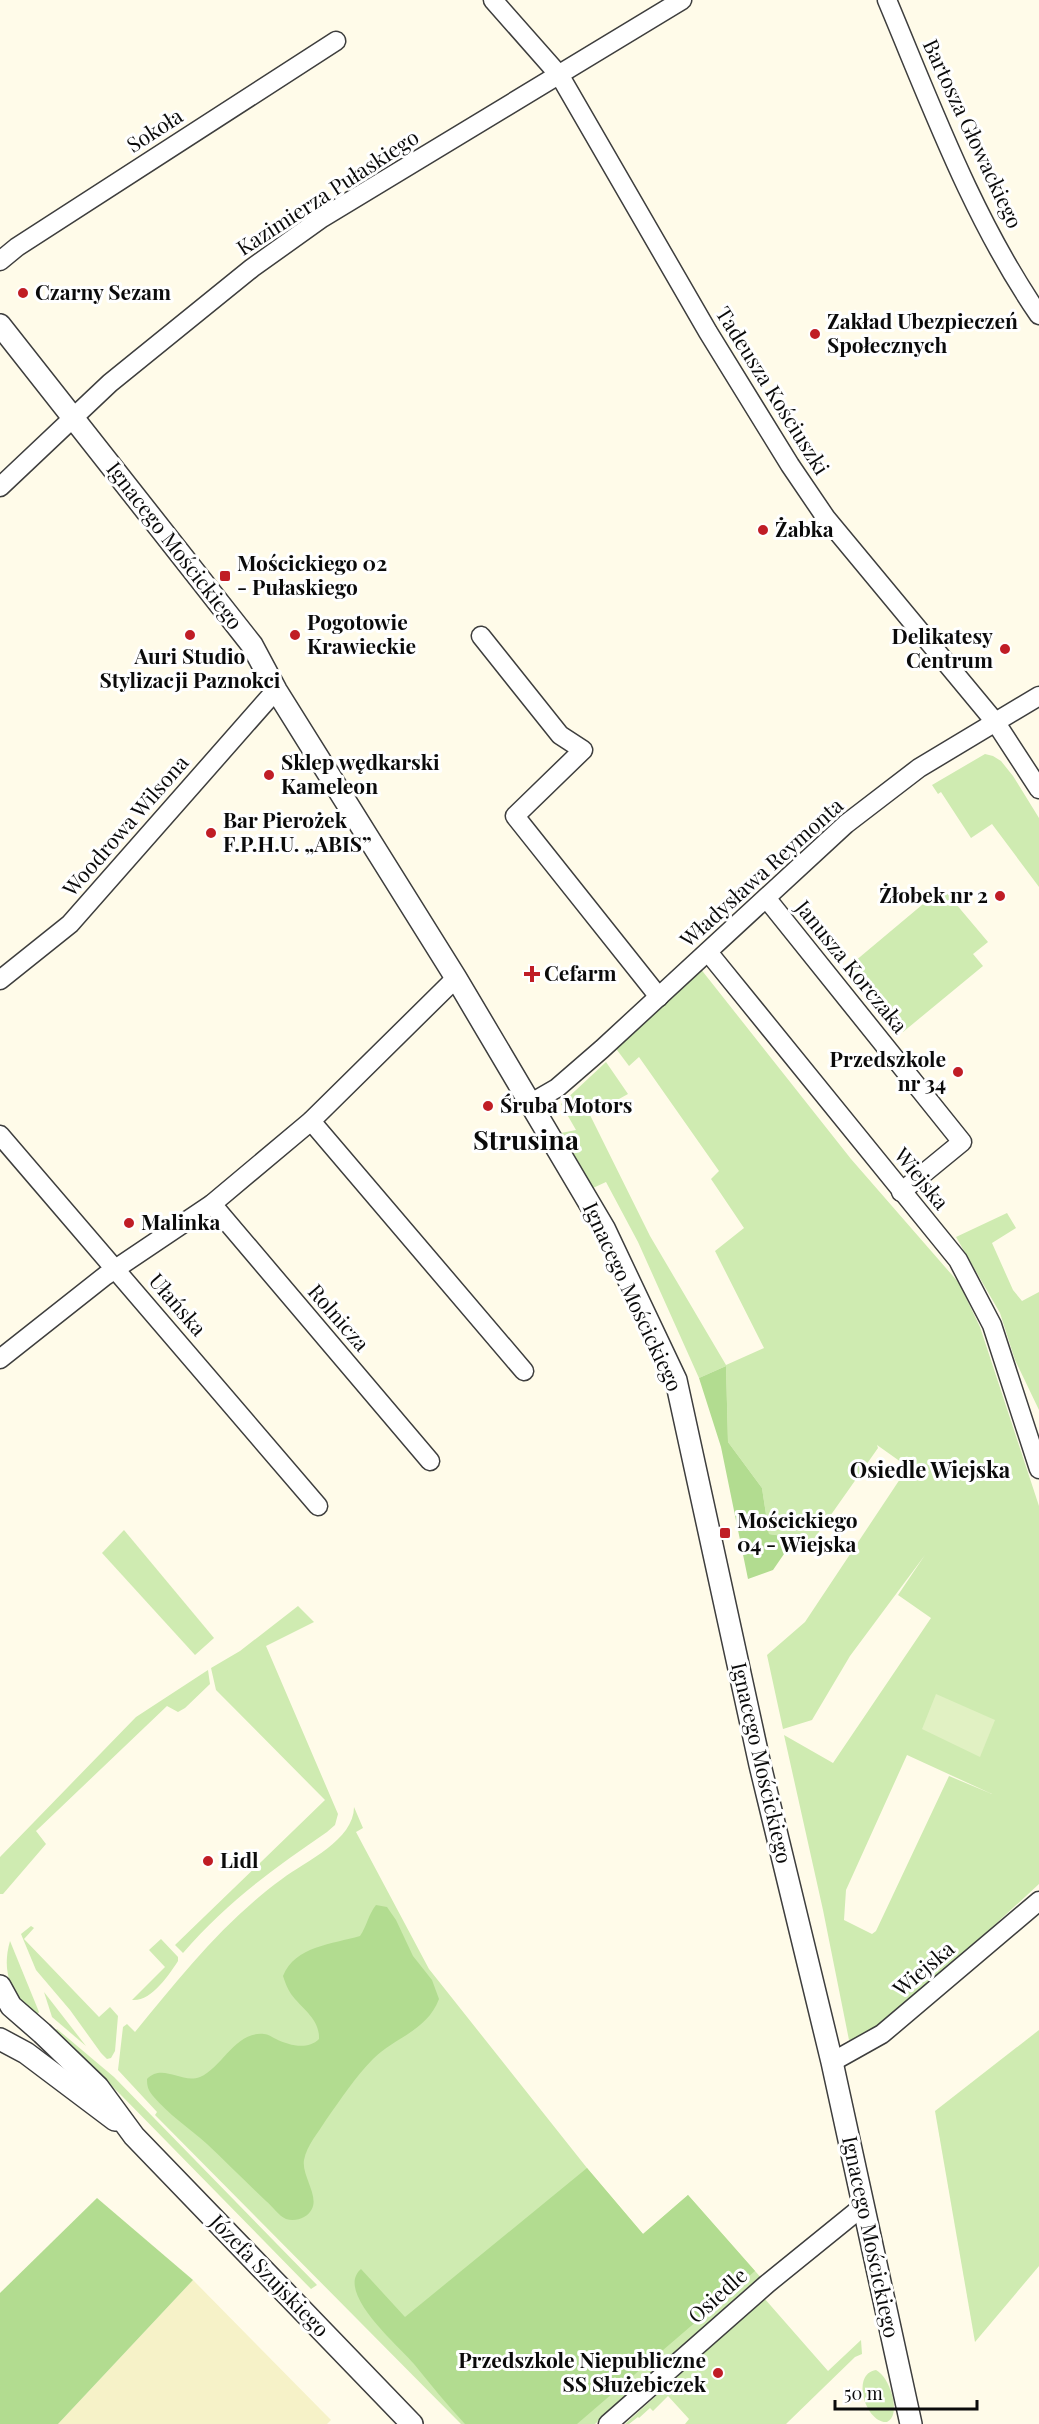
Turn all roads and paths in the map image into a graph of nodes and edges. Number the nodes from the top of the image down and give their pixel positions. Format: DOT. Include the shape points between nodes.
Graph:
graph roads {
  1 [pos="493,0"];
  2 [pos="682,0"];
  3 [pos="887,0"];
  4 [pos="336,41"];
  5 [pos="560,76"];
  6 [pos="0,261"];
  7 [pos="1039,315"];
  8 [pos="0,325"];
  9 [pos="74,418"];
  10 [pos="0,487"];
  11 [pos="481,636"];
  12 [pos="276,690"];
  13 [pos="1039,696"];
  14 [pos="996,723"];
  15 [pos="1039,789"];
  16 [pos="767,899"];
  17 [pos="708,952"];
  18 [pos="456,978"];
  19 [pos="0,980"];
  20 [pos="659,997"];
  21 [pos="531,1103"];
  22 [pos="311,1121"];
  23 [pos="0,1136"];
  24 [pos="901,1192"];
  25 [pos="212,1204"];
  26 [pos="117,1269"];
  27 [pos="0,1359"];
  28 [pos="524,1371"];
  29 [pos="430,1461"];
  30 [pos="1039,1469"];
  31 [pos="318,1506"];
  32 [pos="1039,1901"];
  33 [pos="0,1986"];
  34 [pos="0,2039"];
  35 [pos="832,2062"];
  36 [pos="126,2127"];
  37 [pos="862,2207"];
  38 [pos="412,2424"];
  39 [pos="608,2424"];
  40 [pos="911,2424"];
  1 -- 5 [label="street, Tadeusza Kościuszki"];
  2 -- 5 [label="street, Kazimierza Pułaskiego"];
  3 -- 7 [label="street, Bartosza Głowackiego" via="955,160 994,239"];
  4 -- 6 [label="street, Sokoła"];
  5 -- 9 [label="street, Kazimierza Pułaskiego" via="286,243 110,383"];
  5 -- 14 [label="street, Tadeusza Kościuszki" via="708,332 813,499"];
  8 -- 9 [label="street, Ignacego Mościckiego"];
  9 -- 10 [label="street, Kazimierza Pułaskiego"];
  9 -- 12 [label="street, Ignacego Mościckiego" via="252,645"];
  11 -- 20 [label="street" via="560,735 583,750 515,816"];
  12 -- 18 [label="street, Ignacego Mościckiego"];
  12 -- 19 [label="street, Woodrowa Wilsona" via="70,924"];
  13 -- 14 [label="street, Władysława Reymonta"];
  14 -- 15 [label="street, Tadeusza Kościuszki"];
  14 -- 16 [label="street, Władysława Reymonta" via="919,768 846,824"];
  16 -- 17 [label="street, Władysława Reymonta"];
  16 -- 24 [label="street, Janusza Korczaka" via="962,1142"];
  17 -- 20 [label="street, Władysława Reymonta"];
  17 -- 24 [label="street, Wiejska"];
  18 -- 21 [label="street, Ignacego Mościckiego"];
  18 -- 22 [label="street"];
  20 -- 21 [label="street, Władysława Reymonta" via="557,1088"];
  21 -- 35 [label="street, Ignacego Mościckiego" via="604,1228 676,1380 760,1765"];
  22 -- 25 [label="street"];
  22 -- 28 [label="street"];
  23 -- 26 [label="street, Ułańska"];
  24 -- 30 [label="street, Wiejska" via="957,1260 992,1325"];
  25 -- 26 [label="street"];
  25 -- 29 [label="street, Rolnicza"];
  26 -- 27 [label="street"];
  26 -- 31 [label="street, Ułańska"];
  32 -- 35 [label="street, Wiejska" via="882,2034"];
  33 -- 36 [label="street, Józefa Szujskiego" via="11,2006 98,2087"];
  34 -- 36 [label="street, Józefa Szujskiego" via="26,2053"];
  35 -- 37 [label="street, Ignacego Mościckiego"];
  36 -- 38 [label="street, Józefa Szujskiego"];
  37 -- 39 [label="street, Osiedle" via="766,2284"];
  37 -- 40 [label="street, Ignacego Mościckiego"];
}
